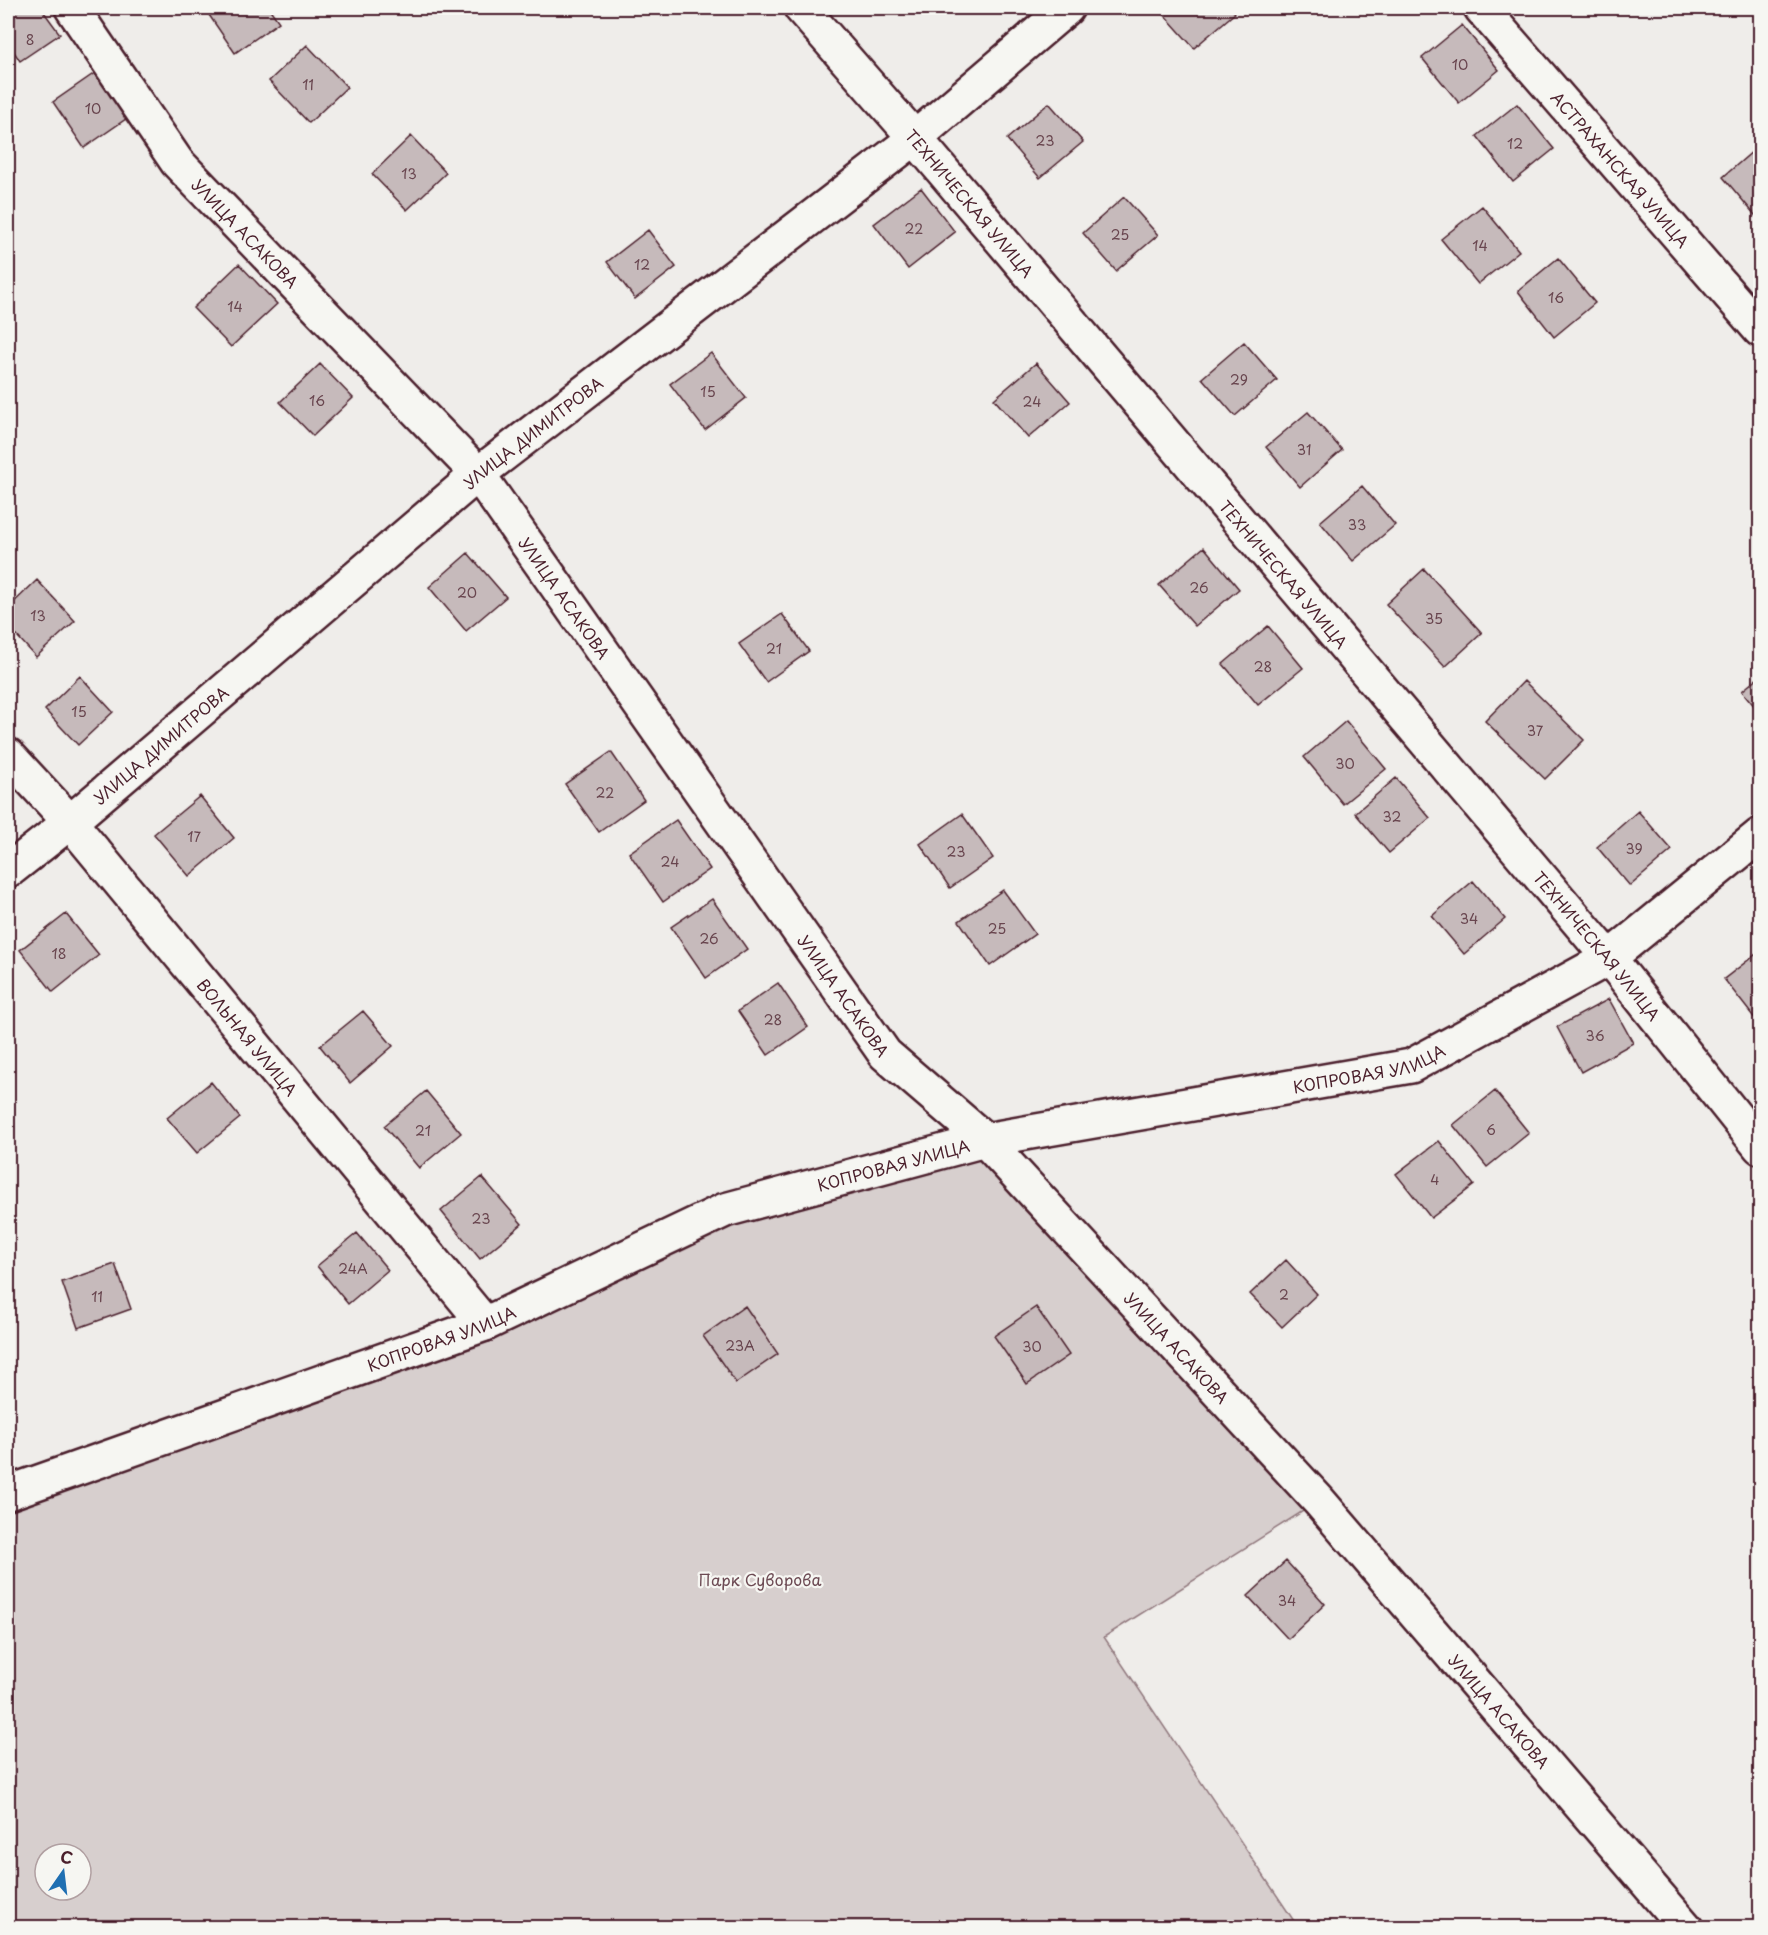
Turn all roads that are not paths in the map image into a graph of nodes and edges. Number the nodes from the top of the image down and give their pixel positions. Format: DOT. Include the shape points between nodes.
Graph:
graph roads {
  1 [pos="72,8"];
  2 [pos="801,8"];
  3 [pos="1067,8"];
  4 [pos="1481,8"];
  5 [pos="915,138"];
  6 [pos="1761,330"];
  7 [pos="478,474"];
  8 [pos="8,755"];
  9 [pos="70,822"];
  10 [pos="1761,835"];
  11 [pos="8,871"];
  12 [pos="1609,958"];
  13 [pos="985,1140"];
  14 [pos="1761,1147"];
  15 [pos="485,1324"];
  16 [pos="8,1493"];
  17 [pos="1686,1928"];
  1 -- 7 [label="street, УЛИЦА АСАКОВА" via="177,162"];
  2 -- 5 [label="street, ТЕХНИЧЕСКАЯ УЛИЦА"];
  3 -- 5 [label="street, УЛИЦА ДИМИТРОВА"];
  4 -- 6 [label="street, АСТРАХАНСКАЯ УЛИЦА"];
  5 -- 7 [label="street, УЛИЦА ДИМИТРОВА"];
  5 -- 12 [label="street, ТЕХНИЧЕСКАЯ УЛИЦА"];
  7 -- 9 [label="street, УЛИЦА ДИМИТРОВА"];
  7 -- 13 [label="street, УЛИЦА АСАКОВА" via="885,1054"];
  8 -- 9 [label="street, ВОЛЬНАЯ УЛИЦА"];
  9 -- 11 [label="street, УЛИЦА ДИМИТРОВА"];
  9 -- 15 [label="street, ВОЛЬНАЯ УЛИЦА"];
  10 -- 12 [label="street, КОПРОВАЯ УЛИЦА"];
  12 -- 13 [label="street, КОПРОВАЯ УЛИЦА" via="1411,1066"];
  12 -- 14 [label="street, ТЕХНИЧЕСКАЯ УЛИЦА"];
  13 -- 15 [label="street, КОПРОВАЯ УЛИЦА" via="725,1210"];
  13 -- 17 [label="street, УЛИЦА АСАКОВА" via="1319,1501"];
  15 -- 16 [label="street, КОПРОВАЯ УЛИЦА"];
}
